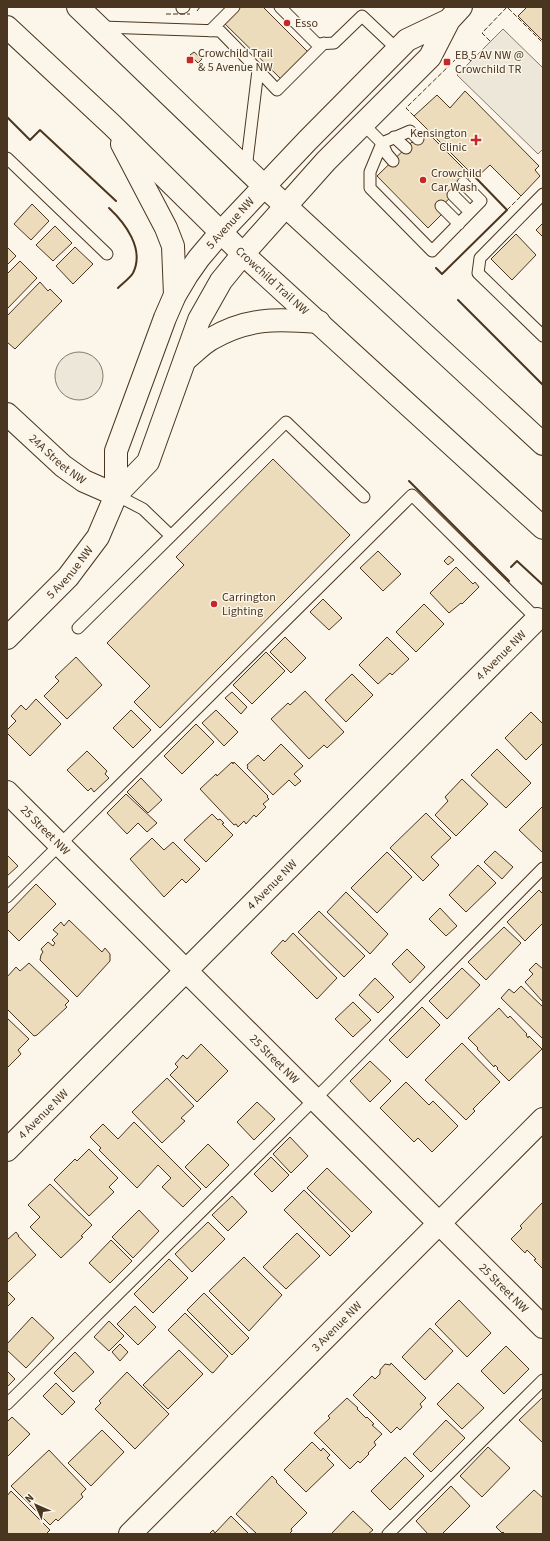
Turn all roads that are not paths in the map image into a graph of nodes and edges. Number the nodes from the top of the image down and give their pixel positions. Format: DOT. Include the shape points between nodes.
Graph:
graph roads {
  1 [pos="78,7"];
  2 [pos="234,7"];
  3 [pos="280,7"];
  4 [pos="455,13"];
  5 [pos="7,27"];
  6 [pos="99,27"];
  7 [pos="210,31"];
  8 [pos="324,43"];
  9 [pos="398,50"];
  10 [pos="258,70"];
  11 [pos="363,124"];
  12 [pos="112,125"];
  13 [pos="394,137"];
  14 [pos="418,139"];
  15 [pos="382,143"];
  16 [pos="406,148"];
  17 [pos="7,158"];
  18 [pos="393,160"];
  19 [pos="246,169"];
  20 [pos="463,183"];
  21 [pos="264,186"];
  22 [pos="543,194"];
  23 [pos="453,195"];
  24 [pos="286,206"];
  25 [pos="442,206"];
  26 [pos="470,212"];
  27 [pos="459,224"];
  28 [pos="220,232"];
  29 [pos="107,254"];
  30 [pos="243,254"];
  31 [pos="175,295"];
  32 [pos="319,322"];
  33 [pos="543,336"];
  34 [pos="185,360"];
  35 [pos="7,414"];
  36 [pos="543,444"];
  37 [pos="116,495"];
  38 [pos="364,497"];
  39 [pos="543,528"];
  40 [pos="171,536"];
  41 [pos="540,622"];
  42 [pos="78,628"];
  43 [pos="7,638"];
  44 [pos="7,792"];
  45 [pos="59,844"];
  46 [pos="543,868"];
  47 [pos="7,897"];
  48 [pos="186,972"];
  49 [pos="314,1099"];
  50 [pos="543,1119"];
  51 [pos="7,1150"];
  52 [pos="440,1223"];
  53 [pos="543,1326"];
  54 [pos="543,1380"];
  55 [pos="7,1404"];
  56 [pos="130,1534"];
  57 [pos="388,1534"];
  1 -- 6 [label="main road"];
  2 -- 7 [label="lane"];
  3 -- 8 [label="lane" via="317,44"];
  4 -- 9 [label="main road, 5 Avenue NW" via="407,40"];
  4 -- 11 [label="main road, 5 Avenue NW" via="430,57"];
  5 -- 12 [label="main road, Crowchild Trail NW"];
  6 -- 7 [label="lane"];
  6 -- 19 [label="main road"];
  7 -- 10 [label="lane" via="220,31"];
  8 -- 9 [label="lane" via="334,43 362,16"];
  8 -- 10 [label="lane" via="277,90"];
  9 -- 21 [label="main road, 5 Avenue NW"];
  10 -- 19 [label="lane"];
  11 -- 15 [label="lane"];
  11 -- 24 [label="main road, 5 Avenue NW"];
  12 -- 28 [label="main road, Crowchild Trail NW"];
  12 -- 31 [label="main road" via="173,246"];
  13 -- 14 [label="lane" via="410,131"];
  13 -- 15 [label="lane"];
  13 -- 16 [label="lane"];
  15 -- 18 [label="lane"];
  15 -- 27 [label="lane" via="370,172 370,188 432,251"];
  17 -- 29 [label="lane"];
  19 -- 21 [label="main road"];
  20 -- 26 [label="lane" via="481,201"];
  21 -- 24 [label="main road"];
  21 -- 28 [label="main road, 5 Avenue NW"];
  22 -- 33 [label="lane" via="480,258 478,273"];
  23 -- 26 [label="lane"];
  24 -- 30 [label="main road, 5 Avenue NW"];
  24 -- 36 [label="main road"];
  25 -- 27 [label="lane"];
  26 -- 27 [label="lane"];
  28 -- 30 [label="main road, Crowchild Trail NW"];
  28 -- 31 [label="main road, 5 Avenue NW"];
  30 -- 32 [label="main road, Crowchild Trail NW"];
  30 -- 34 [label="main road, 5 Avenue NW" via="221,281 199,320"];
  31 -- 37 [label="main road, 5 Avenue NW" via="116,451"];
  32 -- 34 [label="main road" via="276,320 243,325 211,339"];
  32 -- 39 [label="main road, Crowchild Trail NW"];
  34 -- 37 [label="main road, 5 Avenue NW" via="148,462"];
  35 -- 37 [label="main road, 24A Street NW" via="84,482"];
  37 -- 40 [label="lane" via="143,509"];
  37 -- 43 [label="main road, 5 Avenue NW" via="98,537 68,577"];
  38 -- 40 [label="lane" via="286,422"];
  40 -- 42 [label="lane"];
  41 -- 45 [label="lane" via="412,495"];
  41 -- 48 [label="main road, 4 Avenue NW"];
  44 -- 45 [label="main road, 25 Street NW"];
  45 -- 47 [label="lane"];
  45 -- 48 [label="main road, 25 Street NW"];
  46 -- 49 [label="lane"];
  48 -- 49 [label="main road, 25 Street NW"];
  48 -- 51 [label="main road, 4 Avenue NW"];
  49 -- 52 [label="main road, 25 Street NW"];
  49 -- 55 [label="lane"];
  50 -- 52 [label="main road, 3 Avenue NW"];
  52 -- 53 [label="main road, 25 Street NW"];
  52 -- 56 [label="main road, 3 Avenue NW"];
  54 -- 57 [label="lane"];
}
